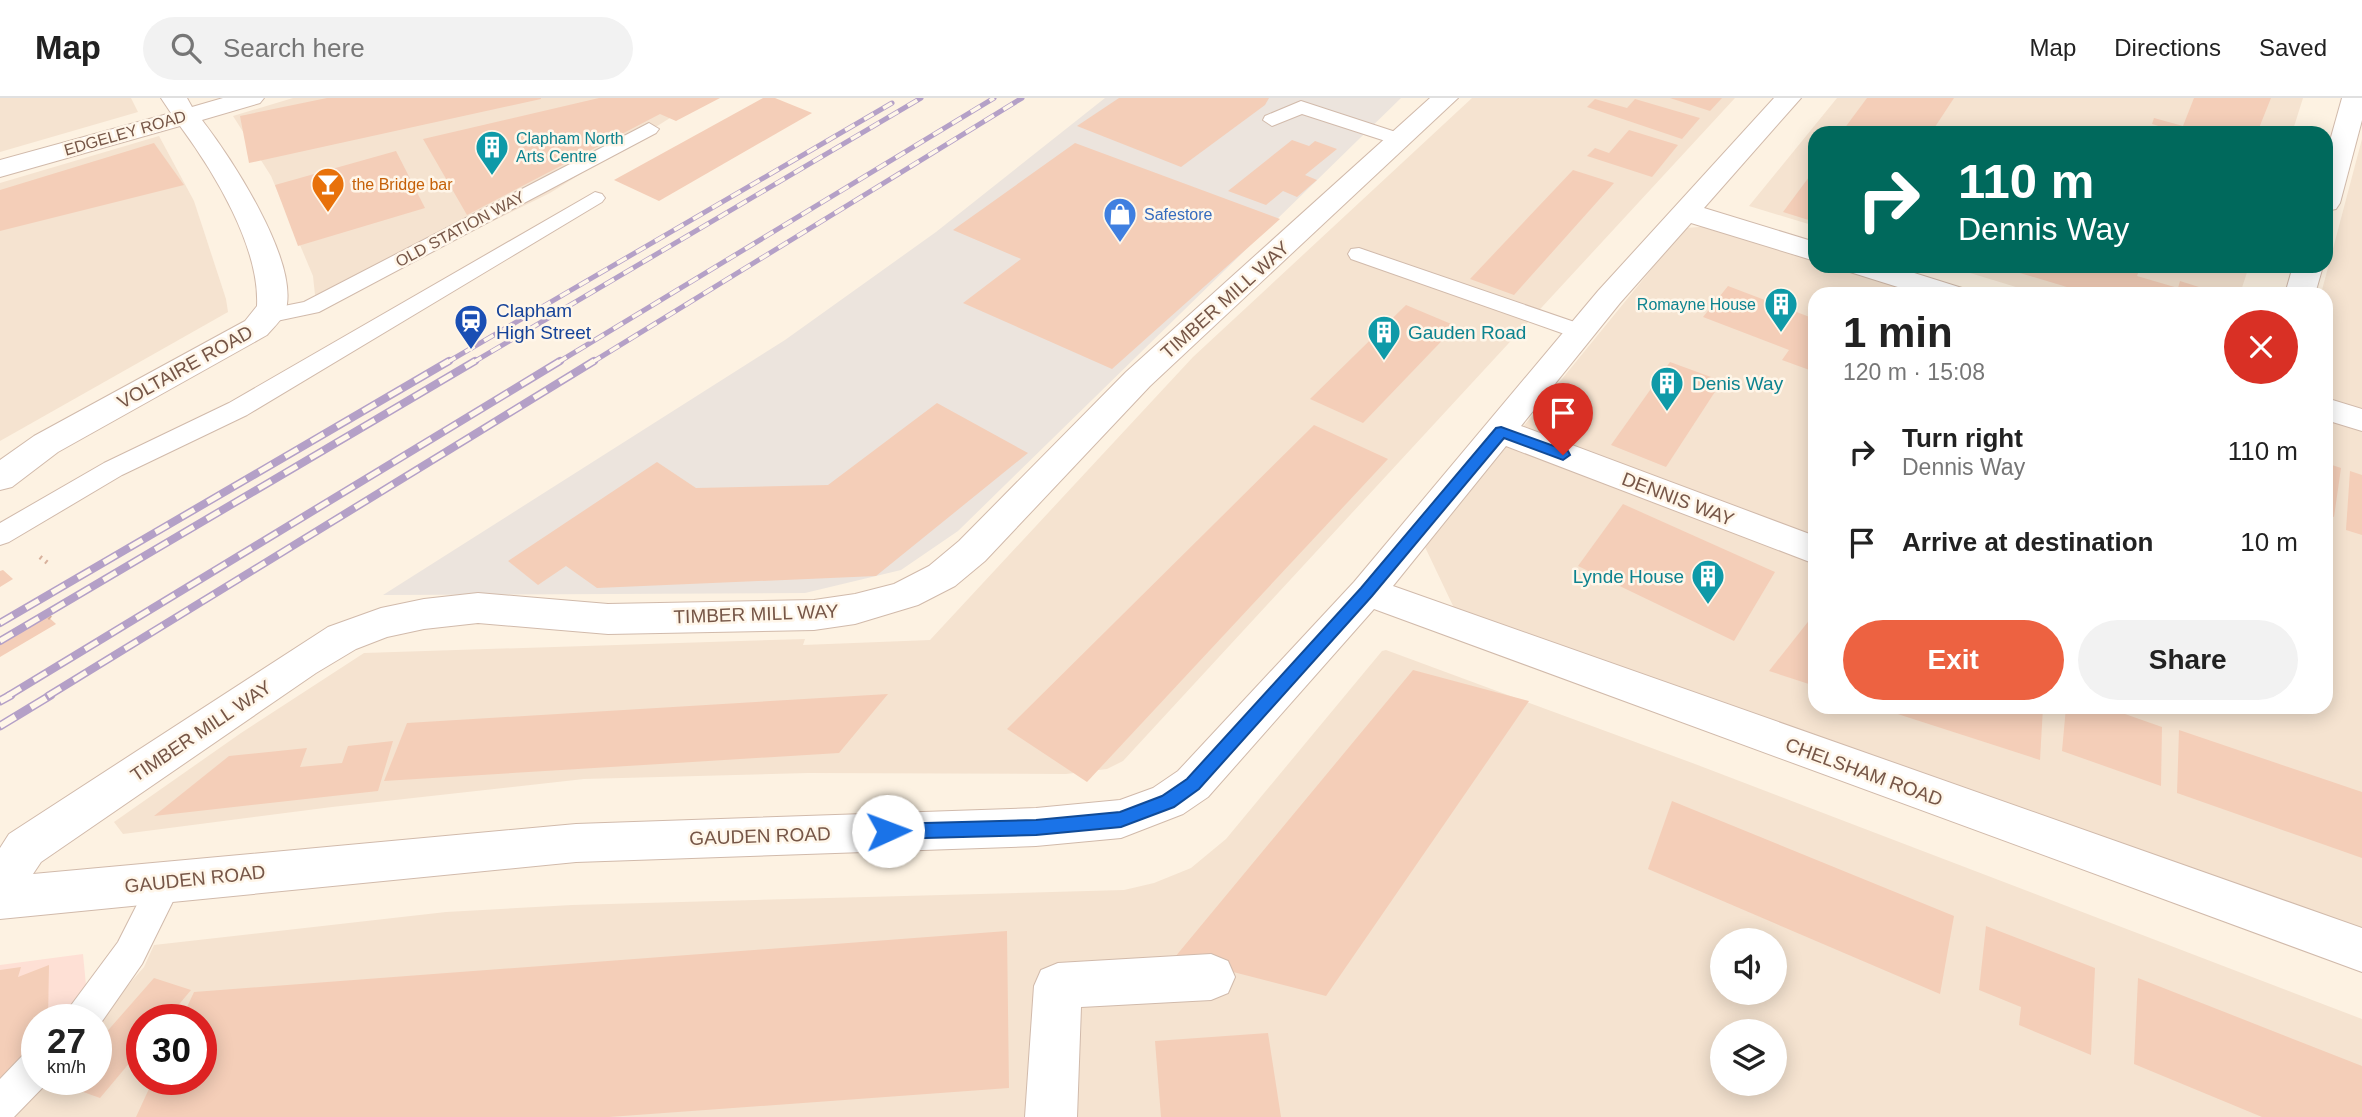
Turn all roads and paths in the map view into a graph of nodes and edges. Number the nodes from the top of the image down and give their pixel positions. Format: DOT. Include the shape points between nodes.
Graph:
graph roads {
  1 [pos="251,98"];
  2 [pos="1445,98"];
  3 [pos="1788,98"];
  4 [pos="2355,98"];
  5 [pos="180,107"];
  6 [pos="1272,120"];
  7 [pos="649,129"];
  8 [pos="1401,140"];
  9 [pos="0,169"];
  10 [pos="2333,178"];
  11 [pos="595,198"];
  12 [pos="1687,212"];
  13 [pos="1808,250"];
  14 [pos="1359,254"];
  15 [pos="1884,273"];
  16 [pos="1928,287"];
  17 [pos="267,316"];
  18 [pos="1581,332"];
  19 [pos="2333,411"];
  20 [pos="2362,420"];
  21 [pos="1501,431"];
  22 [pos="0,478"];
  23 [pos="0,535"];
  24 [pos="1808,548"];
  25 [pos="1367,592"];
  26 [pos="166,881"];
  27 [pos="0,886"];
  28 [pos="0,898"];
  29 [pos="2362,950"];
  30 [pos="1211,977"];
  31 [pos="93,1004"];
  32 [pos="21,1083"];
  33 [pos="0,1105"];
  34 [pos="1051,1117"];
  1 -- 5 [label="street, EDGELEY ROAD"];
  2 -- 8 [label="street, TIMBER MILL WAY"];
  3 -- 12 [label="street, GAUDEN ROAD"];
  4 -- 10 [label="street"];
  5 -- 9 [label="street, EDGELEY ROAD"];
  5 -- 17 [label="street, VOLTAIRE ROAD" via="239,198 269,270 272,304"];
  6 -- 8 [label="lane" via="1301,107"];
  7 -- 17 [label="lane, OLD STATION WAY" via="311,307"];
  8 -- 27 [label="street, TIMBER MILL WAY" via="1138,379 972,551 942,576 905,595 814,615 608,619 478,608 381,623 342,638 302,662 25,848"];
  11 -- 23 [label="lane" via="238,409 113,469"];
  12 -- 13 [label="street"];
  12 -- 18 [label="street, GAUDEN ROAD"];
  14 -- 18 [label="lane"];
  15 -- 16 [label="street"];
  17 -- 22 [label="street, VOLTAIRE ROAD" via="256,328 46,444"];
  18 -- 21 [label="street, GAUDEN ROAD"];
  19 -- 20 [label="street"];
  21 -- 24 [label="street, DENNIS WAY"];
  21 -- 25 [label="street, GAUDEN ROAD"];
  25 -- 26 [label="street, GAUDEN ROAD" via="1193,784 1168,801 1121,819 1036,827 576,842"];
  25 -- 29 [label="street, CHELSHAM ROAD"];
  26 -- 28 [label="street, GAUDEN ROAD"];
  26 -- 31 [label="lane" via="130,953"];
  30 -- 34 [label="street" via="1058,986"];
  32 -- 33 [label="lane"];
}
